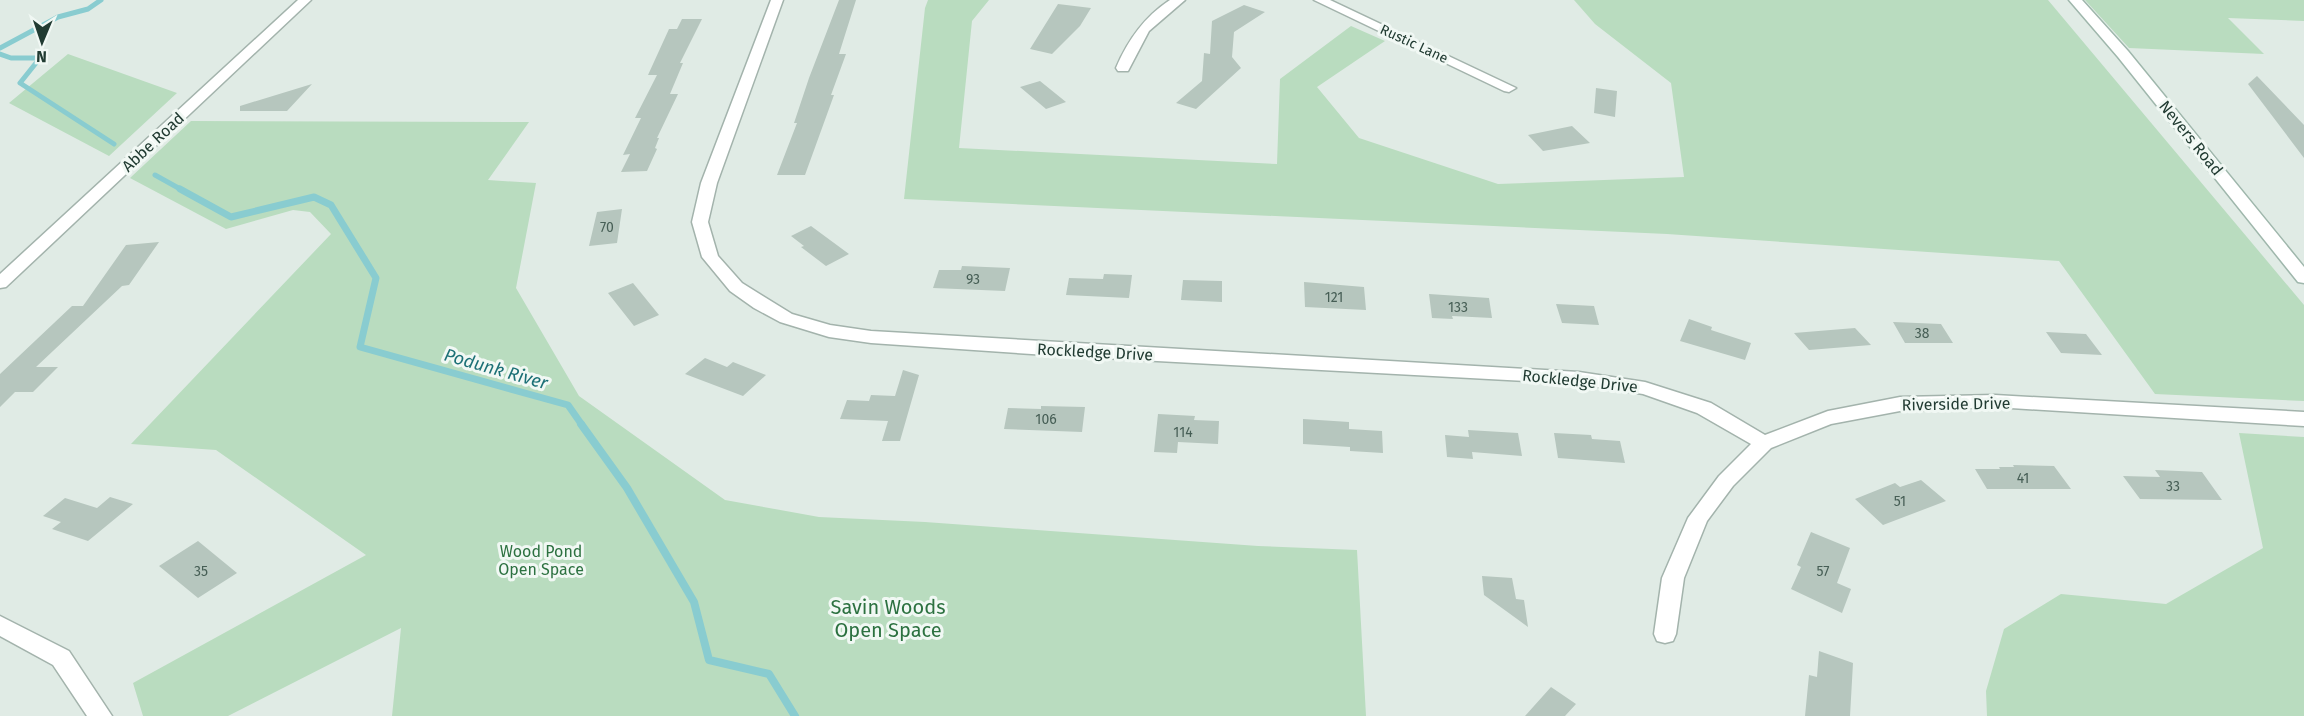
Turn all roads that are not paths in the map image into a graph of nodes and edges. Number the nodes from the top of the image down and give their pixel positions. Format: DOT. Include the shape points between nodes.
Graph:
graph roads {
  1 [pos="305,0"];
  2 [pos="777,0"];
  3 [pos="1179,0"];
  4 [pos="1320,0"];
  5 [pos="2075,0"];
  6 [pos="1124,68"];
  7 [pos="1509,88"];
  8 [pos="2304,278"];
  9 [pos="0,283"];
  10 [pos="2304,419"];
  11 [pos="1764,442"];
  12 [pos="0,625"];
  13 [pos="1665,634"];
  14 [pos="100,716"];
  1 -- 9 [label="street, Abbe Road"];
  2 -- 11 [label="street, Rockledge Drive" via="709,183 700,222 710,257 736,287 786,318 829,331 871,337 1579,378 1655,391 1704,408"];
  3 -- 6 [label="street" via="1158,12 1138,36"];
  4 -- 7 [label="street, Rustic Lane"];
  5 -- 8 [label="street, Nevers Road"];
  10 -- 11 [label="street, Riverside Drive" via="1995,401 1900,404 1828,418"];
  11 -- 13 [label="street, Riverside Drive" via="1726,481 1698,518 1672,578"];
  12 -- 14 [label="street" via="61,657"];
}
